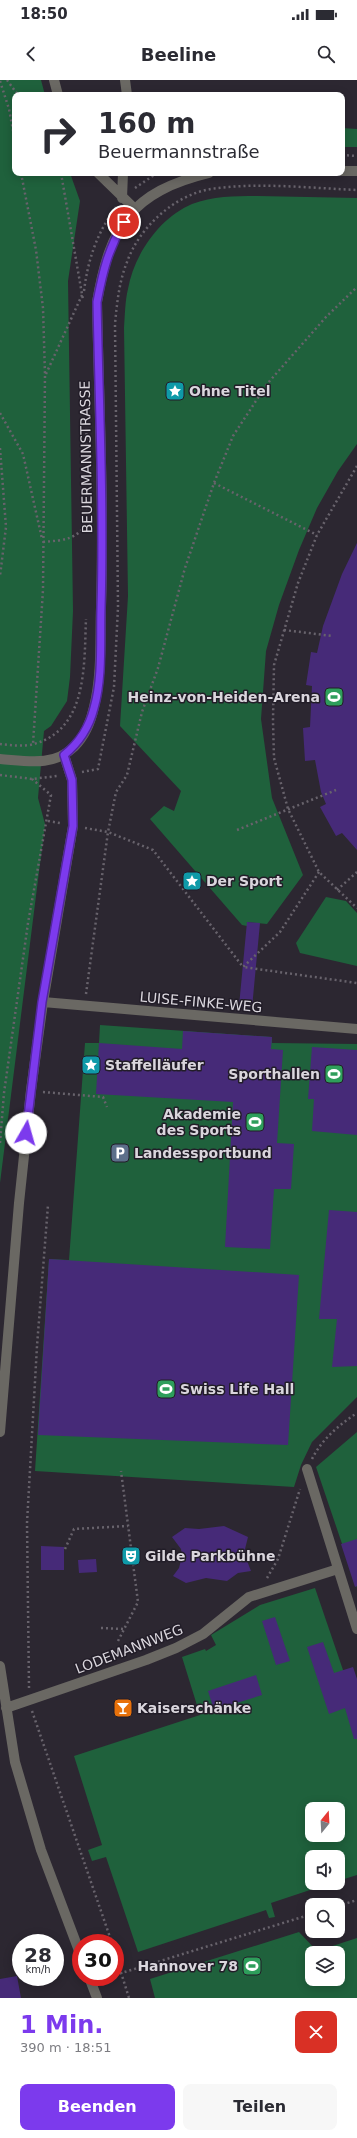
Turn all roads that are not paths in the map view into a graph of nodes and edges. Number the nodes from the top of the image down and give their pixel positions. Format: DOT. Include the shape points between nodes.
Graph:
graph roads {
  1 [pos="54,80"];
  2 [pos="125,80"];
  3 [pos="57,92"];
  4 [pos="127,92"];
  5 [pos="345,171"];
  6 [pos="357,171"];
  7 [pos="101,176"];
  8 [pos="123,176"];
  9 [pos="200,176"];
  10 [pos="122,198"];
  11 [pos="136,210"];
  12 [pos="64,755"];
  13 [pos="4,759"];
  14 [pos="42,1002"];
  15 [pos="357,1029"];
  16 [pos="0,1432"];
  17 [pos="307,1469"];
  18 [pos="338,1569"];
  19 [pos="357,1630"];
  20 [pos="0,1666"];
  21 [pos="6,1708"];
  22 [pos="73,1934"];
  23 [pos="92,1986"];
  24 [pos="97,1998"];
  1 -- 3 [label="street"];
  2 -- 4 [label="street"];
  5 -- 6 [label="street"];
  7 -- 10 [label="street"];
  8 -- 10 [label="street"];
  9 -- 11 [label="street, BEUERMANNSTRASSE" via="166,186 150,196"];
  10 -- 11 [label="street"];
  11 -- 12 [label="street, BEUERMANNSTRASSE" via="124,222 112,243 103,267 97,302 102,558 98,680 95,706 83,736"];
  12 -- 13 [label="street" via="53,760 33,762"];
  12 -- 14 [label="street" via="72,780 73,826"];
  14 -- 15 [label="street, LUISE-FINKE-WEG"];
  14 -- 16 [label="street" via="19,1203"];
  17 -- 18 [label="street"];
  18 -- 19 [label="street"];
  18 -- 21 [label="street, LODEMANNWEG" via="249,1597 203,1634 176,1648"];
  20 -- 21 [label="street"];
  21 -- 22 [label="street" via="15,1762 28,1807 41,1850"];
  23 -- 24 [label="street"];
}
